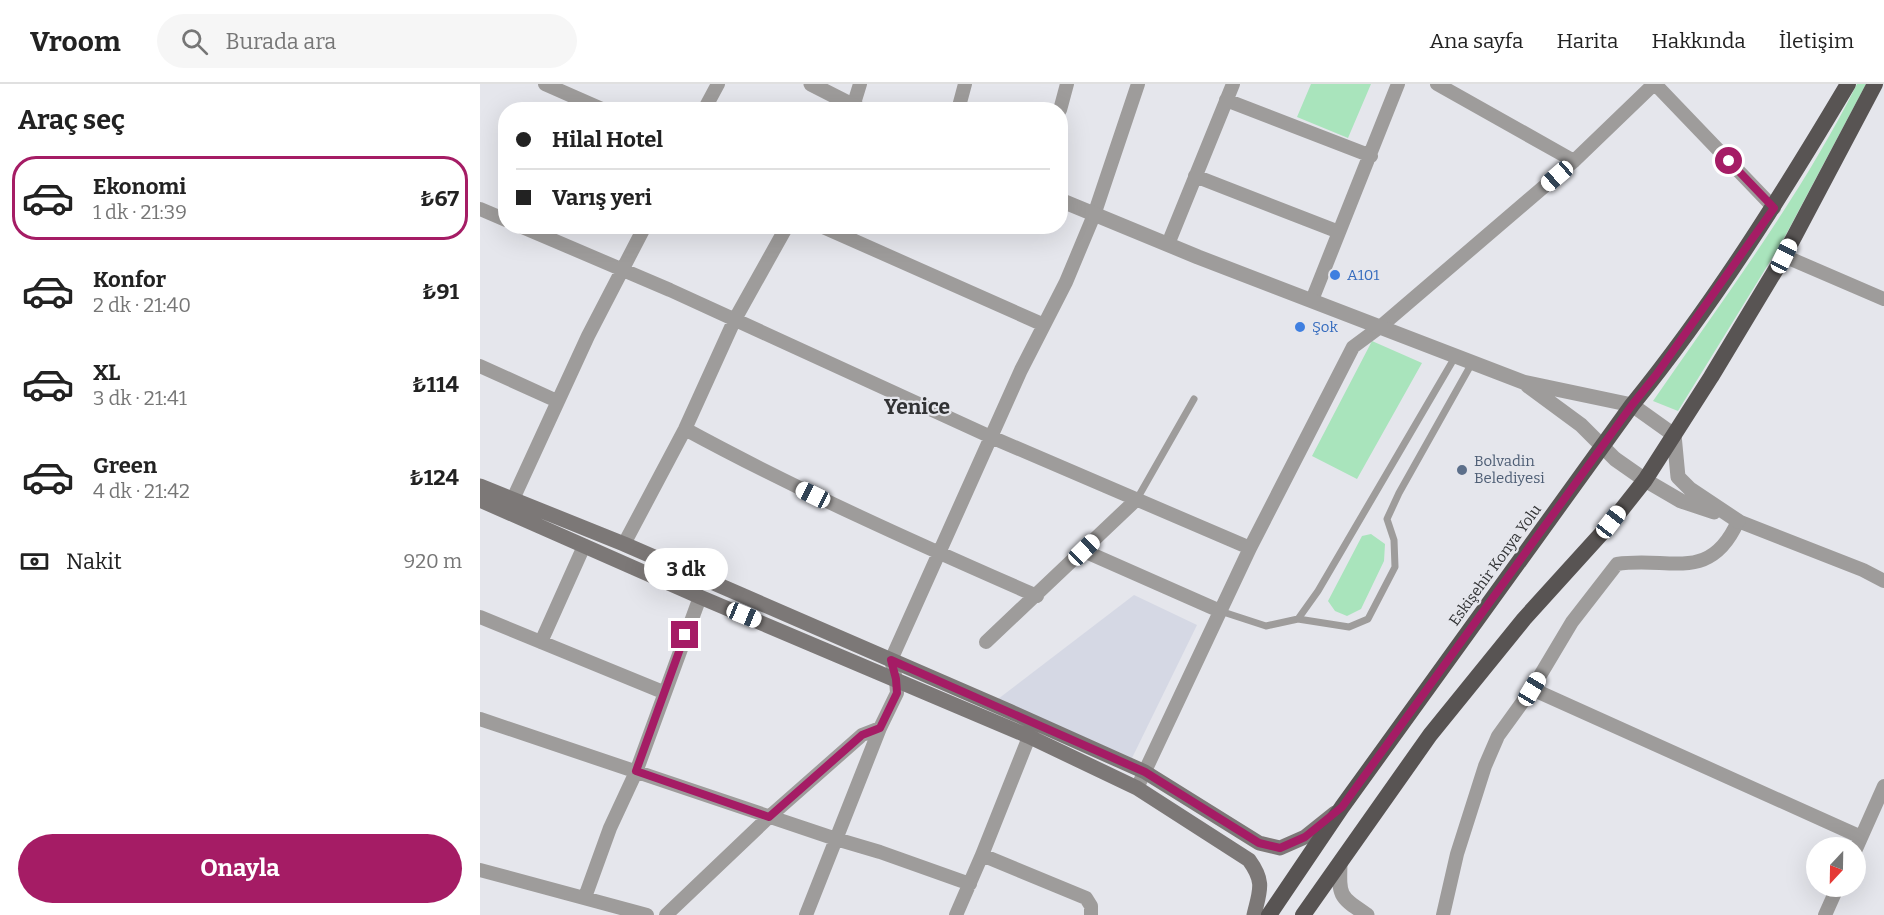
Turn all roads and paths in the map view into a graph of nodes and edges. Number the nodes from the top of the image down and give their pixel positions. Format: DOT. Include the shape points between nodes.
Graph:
graph roads {
  1 [pos="545,84"];
  2 [pos="718,84"];
  3 [pos="811,84"];
  4 [pos="860,84"];
  5 [pos="965,84"];
  6 [pos="1067,84"];
  7 [pos="1233,84"];
  8 [pos="1398,84"];
  9 [pos="1437,84"];
  10 [pos="1655,84"];
  11 [pos="1848,84"];
  12 [pos="1875,84"];
  13 [pos="1135,85"];
  14 [pos="1226,100"];
  15 [pos="586,102"];
  16 [pos="708,102"];
  17 [pos="845,102"];
  18 [pos="857,102"];
  19 [pos="960,102"];
  20 [pos="1062,102"];
  21 [pos="1371,156"];
  22 [pos="1574,161"];
  23 [pos="1195,176"];
  24 [pos="1068,204"];
  25 [pos="1774,208"];
  26 [pos="480,209"];
  27 [pos="1094,215"];
  28 [pos="498,217"];
  29 [pos="1340,232"];
  30 [pos="539,234"];
  31 [pos="641,234"];
  32 [pos="783,234"];
  33 [pos="839,234"];
  34 [pos="1168,244"];
  35 [pos="1784,256"];
  36 [pos="622,269"];
  37 [pos="1884,299"];
  38 [pos="1312,300"];
  39 [pos="734,321"];
  40 [pos="1044,325"];
  41 [pos="1380,327"];
  42 [pos="1455,357"];
  43 [pos="1472,363"];
  44 [pos="480,366"];
  45 [pos="1523,382"];
  46 [pos="1194,399"];
  47 [pos="557,401"];
  48 [pos="1632,405"];
  49 [pos="685,429"];
  50 [pos="1674,435"];
  51 [pos="991,437"];
  52 [pos="1603,446"];
  53 [pos="1645,480"];
  54 [pos="480,486"];
  55 [pos="513,499"];
  56 [pos="1137,499"];
  57 [pos="480,500"];
  58 [pos="1738,521"];
  59 [pos="624,544"];
  60 [pos="584,546"];
  61 [pos="1250,548"];
  62 [pos="1084,550"];
  63 [pos="939,553"];
  64 [pos="1884,582"];
  65 [pos="1036,596"];
  66 [pos="700,597"];
  67 [pos="1220,611"];
  68 [pos="480,617"];
  69 [pos="1298,619"];
  70 [pos="541,642"];
  71 [pos="986,642"];
  72 [pos="891,660"];
  73 [pos="896,679"];
  74 [pos="1532,689"];
  75 [pos="663,692"];
  76 [pos="480,719"];
  77 [pos="880,728"];
  78 [pos="1031,729"];
  79 [pos="636,771"];
  80 [pos="1145,772"];
  81 [pos="1884,786"];
  82 [pos="1137,788"];
  83 [pos="1342,807"];
  84 [pos="769,817"];
  85 [pos="1845,837"];
  86 [pos="1861,837"];
  87 [pos="836,839"];
  88 [pos="982,855"];
  89 [pos="1340,863"];
  90 [pos="480,870"];
  91 [pos="970,885"];
  92 [pos="585,897"];
  93 [pos="1833,897"];
  94 [pos="647,915"];
  95 [pos="666,915"];
  96 [pos="806,915"];
  97 [pos="956,915"];
  98 [pos="1091,915"];
  99 [pos="1254,915"];
  100 [pos="1269,915"];
  101 [pos="1303,915"];
  102 [pos="1367,915"];
  103 [pos="1443,915"];
  104 [pos="1825,915"];
  1 -- 15 [label="street"];
  2 -- 16 [label="street"];
  3 -- 17 [label="street"];
  4 -- 18 [label="street"];
  5 -- 19 [label="street"];
  6 -- 20 [label="street"];
  7 -- 14 [label="street"];
  8 -- 21 [label="street"];
  9 -- 22 [label="street"];
  10 -- 22 [label="street"];
  10 -- 25 [label="street"];
  11 -- 25 [label="highway, Eskişehir Konya Yolu"];
  12 -- 35 [label="highway"];
  13 -- 27 [label="street"];
  14 -- 21 [label="street"];
  14 -- 23 [label="street"];
  21 -- 29 [label="street"];
  22 -- 41 [label="street"];
  23 -- 29 [label="street"];
  23 -- 34 [label="street"];
  24 -- 27 [label="street"];
  25 -- 48 [label="highway, Eskişehir Konya Yolu"];
  26 -- 28 [label="street"];
  27 -- 34 [label="street"];
  27 -- 40 [label="street"];
  29 -- 38 [label="street"];
  30 -- 36 [label="street"];
  31 -- 36 [label="street"];
  32 -- 39 [label="street"];
  33 -- 40 [label="street"];
  34 -- 38 [label="street"];
  35 -- 37 [label="street"];
  35 -- 50 [label="highway"];
  36 -- 39 [label="street"];
  36 -- 47 [label="street"];
  38 -- 41 [label="street"];
  39 -- 49 [label="street"];
  39 -- 51 [label="street"];
  40 -- 51 [label="street"];
  41 -- 42 [label="street"];
  41 -- 61 [label="street" via="1353,347"];
  42 -- 43 [label="street"];
  42 -- 69 [label="lane"];
  43 -- 45 [label="street"];
  43 -- 69 [label="lane" via="1387,519 1394,540 1395,567 1368,619 1349,627"];
  44 -- 47 [label="street"];
  45 -- 48 [label="street"];
  45 -- 52 [label="street"];
  46 -- 56 [label="lane"];
  47 -- 55 [label="street"];
  48 -- 50 [label="street"];
  48 -- 52 [label="highway, Eskişehir Konya Yolu"];
  49 -- 59 [label="street"];
  49 -- 63 [label="street"];
  50 -- 53 [label="highway"];
  50 -- 58 [label="street" via="1678,477"];
  51 -- 56 [label="street"];
  51 -- 63 [label="street"];
  52 -- 53 [label="street"];
  52 -- 83 [label="highway, Eskişehir Konya Yolu"];
  53 -- 58 [label="street" via="1681,501"];
  53 -- 89 [label="highway" via="1430,735"];
  54 -- 55 [label="main road"];
  55 -- 59 [label="main road"];
  56 -- 61 [label="street"];
  56 -- 62 [label="street"];
  57 -- 60 [label="main road"];
  58 -- 64 [label="street"];
  58 -- 74 [label="street" via="1730,539 1709,558 1687,563 1617,564 1572,622"];
  59 -- 72 [label="main road"];
  60 -- 66 [label="main road"];
  60 -- 70 [label="street"];
  61 -- 67 [label="street"];
  62 -- 65 [label="street"];
  62 -- 67 [label="street"];
  63 -- 65 [label="street"];
  63 -- 72 [label="street"];
  65 -- 71 [label="street"];
  66 -- 73 [label="main road"];
  66 -- 75 [label="street"];
  67 -- 69 [label="lane" via="1266,626"];
  67 -- 80 [label="street"];
  68 -- 70 [label="street"];
  70 -- 75 [label="street"];
  72 -- 73 [label="street"];
  72 -- 78 [label="main road"];
  73 -- 77 [label="street" via="897,693"];
  73 -- 78 [label="main road"];
  74 -- 85 [label="street"];
  74 -- 103 [label="street" via="1498,736 1485,766 1457,854"];
  75 -- 79 [label="street"];
  76 -- 79 [label="street"];
  77 -- 84 [label="street" via="862,735"];
  77 -- 87 [label="street"];
  78 -- 80 [label="main road"];
  78 -- 82 [label="main road"];
  78 -- 88 [label="street"];
  79 -- 84 [label="street"];
  79 -- 92 [label="street"];
  80 -- 82 [label="street"];
  80 -- 83 [label="main road" via="1259,843 1280,848 1305,837"];
  81 -- 86 [label="street"];
  82 -- 99 [label="main road" via="1249,860 1259,874 1261,888"];
  83 -- 100 [label="highway, Eskişehir Konya Yolu"];
  84 -- 87 [label="street"];
  84 -- 95 [label="street"];
  87 -- 91 [label="street"];
  87 -- 96 [label="street"];
  88 -- 91 [label="street"];
  88 -- 98 [label="street" via="1086,898"];
  89 -- 101 [label="highway"];
  89 -- 102 [label="street" via="1344,900"];
  90 -- 92 [label="street"];
  91 -- 97 [label="street"];
  92 -- 94 [label="street"];
  93 -- 104 [label="street"];
}
